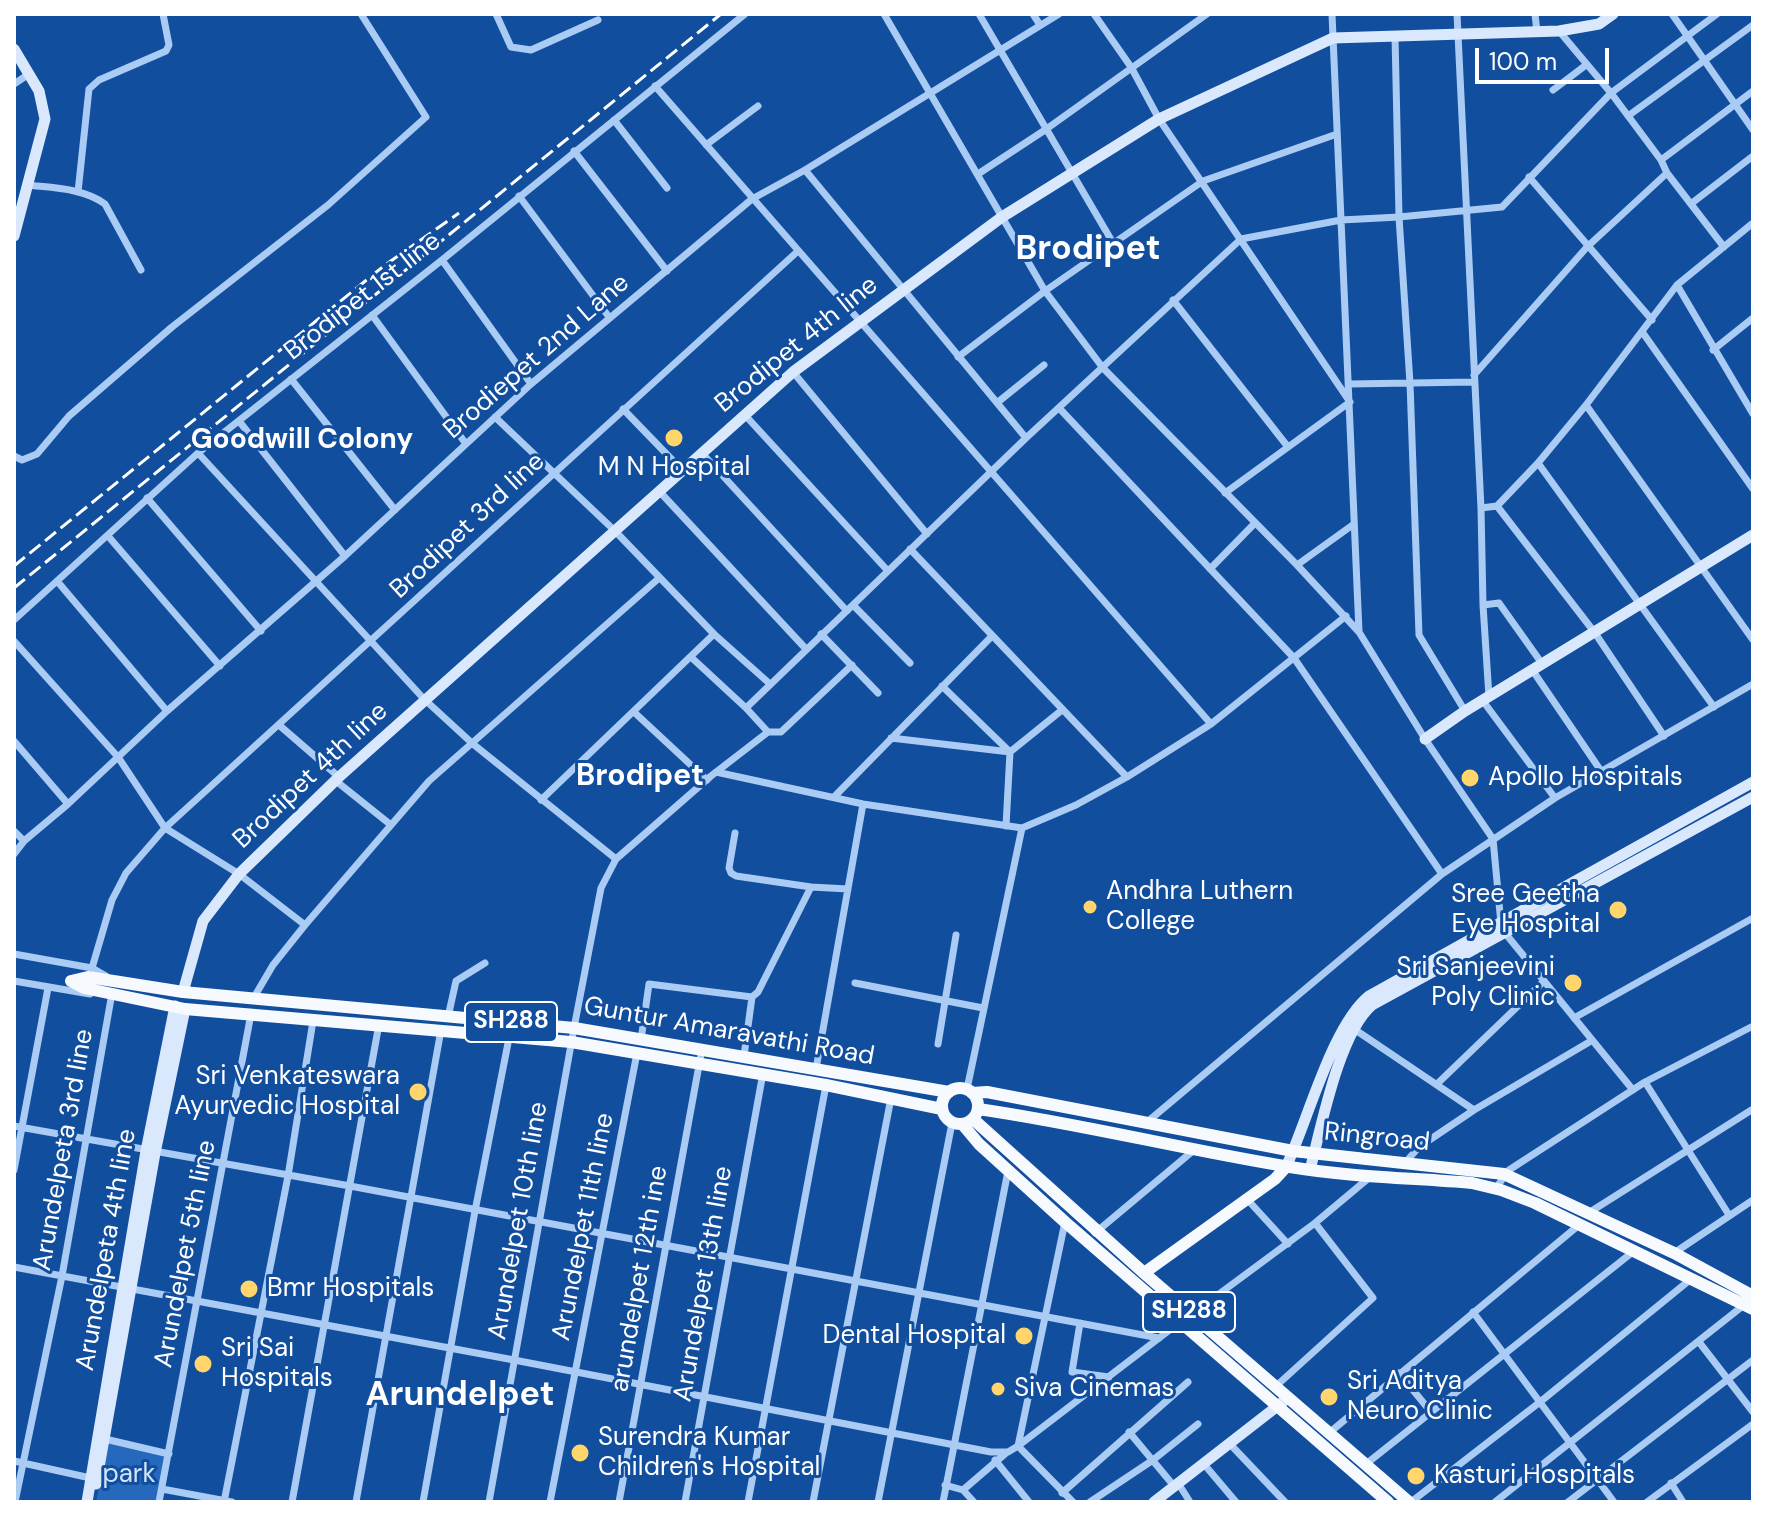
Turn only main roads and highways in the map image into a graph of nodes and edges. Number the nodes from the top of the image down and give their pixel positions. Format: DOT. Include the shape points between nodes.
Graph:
graph roads {
  1 [pos="71,981"];
  2 [pos="113,991"];
  3 [pos="970,1091"];
  4 [pos="949,1092"];
  5 [pos="942,1109"];
  6 [pos="966,1119"];
  7 [pos="1286,1167"];
  8 [pos="1144,1273"];
  9 [pos="1750,1304"];
  10 [pos="1283,1402"];
  11 [pos="1388,1502"];
  12 [pos="1410,1502"];
  1 -- 2 [label="main road, Guntur Amaravathi Road / SH288" via="88,977"];
  2 -- 4 [label="main road, Guntur Amaravathi Road / SH288" via="183,992 574,1028"];
  2 -- 5 [label="main road, SH288" via="180,1008 571,1042"];
  3 -- 4 [label="main road, SH288"];
  3 -- 6 [label="main road, SH288" via="976,1097"];
  3 -- 9 [label="main road, Ringroad" via="1293,1151 1504,1174 1674,1253"];
  4 -- 5 [label="main road"];
  5 -- 6 [label="main road, SH288"];
  6 -- 7 [label="main road, Ringroad" via="1093,1127"];
  6 -- 8 [label="main road, SH288"];
  6 -- 10 [label="main road, SH288" via="979,1144 1065,1222"];
  7 -- 8 [label="main road"];
  7 -- 9 [label="main road, Ringroad" via="1496,1188"];
  8 -- 10 [label="main road, SH288" via="1275,1387"];
  10 -- 11 [label="main road, SH288"];
  10 -- 12 [label="main road, SH288" via="1329,1433"];
}
